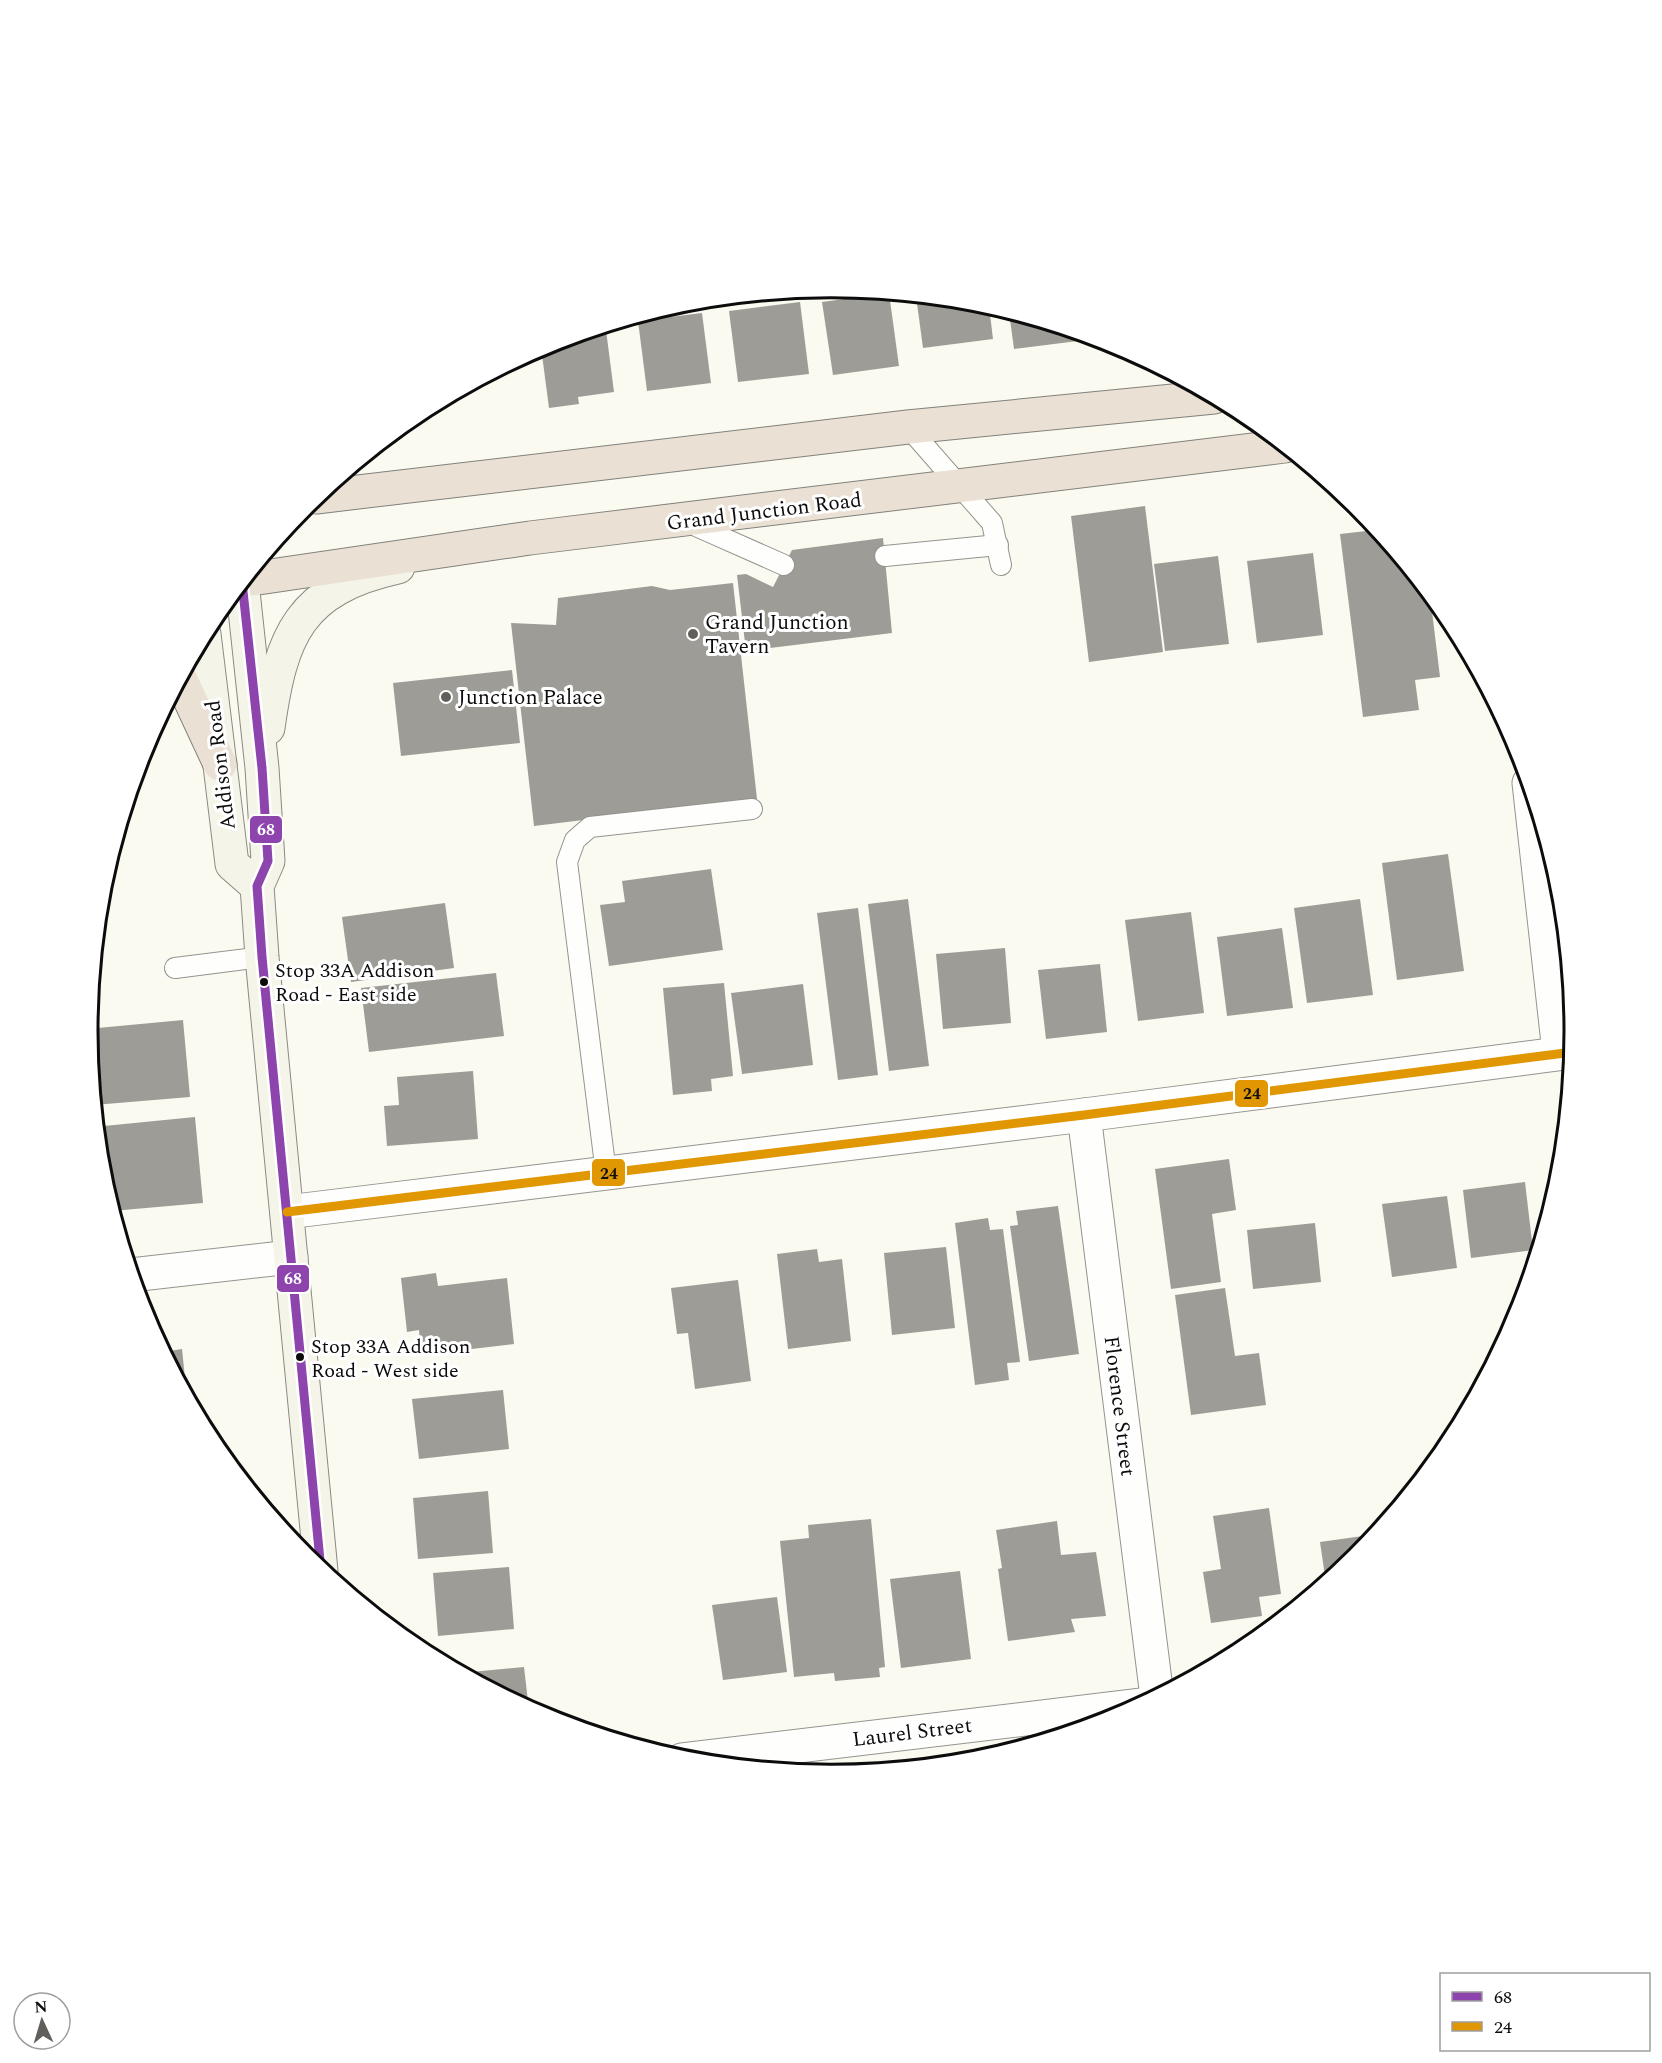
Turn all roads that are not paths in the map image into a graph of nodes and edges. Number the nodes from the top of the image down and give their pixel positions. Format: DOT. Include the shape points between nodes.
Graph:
graph roads {
  1 [pos="1202,398"];
  2 [pos="908,427"];
  3 [pos="1274,447"];
  4 [pos="963,488"];
  5 [pos="332,494"];
  6 [pos="685,521"];
  7 [pos="530,538"];
  8 [pos="998,545"];
  9 [pos="885,555"];
  10 [pos="784,565"];
  11 [pos="1001,565"];
  12 [pos="254,579"];
  13 [pos="244,592"];
  14 [pos="206,649"];
  15 [pos="184,687"];
  16 [pos="220,764"];
  17 [pos="262,768"];
  18 [pos="752,809"];
  19 [pos="1535,825"];
  20 [pos="257,886"];
  21 [pos="262,957"];
  22 [pos="175,968"];
  23 [pos="1564,1037"];
  24 [pos="1564,1052"];
  25 [pos="1084,1115"];
  26 [pos="606,1173"];
  27 [pos="287,1212"];
  28 [pos="291,1257"];
  29 [pos="139,1274"];
  30 [pos="320,1557"];
  31 [pos="1156,1689"];
  32 [pos="1113,1708"];
  33 [pos="717,1756"];
  1 -- 2 [label="highway"];
  2 -- 4 [label="lane"];
  2 -- 5 [label="highway"];
  3 -- 4 [label="highway, Grand Junction Road"];
  4 -- 6 [label="highway, Grand Junction Road"];
  4 -- 8 [label="lane" via="992,523"];
  6 -- 7 [label="highway, Grand Junction Road"];
  6 -- 10 [label="lane"];
  7 -- 12 [label="highway, Grand Junction Road"];
  7 -- 17 [label="main road" via="368,574 330,593 309,611 285,646"];
  8 -- 9 [label="lane"];
  8 -- 11 [label="lane"];
  13 -- 17 [label="main road, Addison Road"];
  14 -- 16 [label="main road, Addison Road"];
  15 -- 16 [label="highway"];
  16 -- 20 [label="main road, Addison Road" via="232,864"];
  17 -- 20 [label="main road, Addison Road" via="268,861"];
  18 -- 26 [label="lane" via="590,827 575,840 567,862"];
  19 -- 23 [label="street"];
  20 -- 21 [label="main road, Addison Road"];
  21 -- 22 [label="lane"];
  21 -- 27 [label="main road, Addison Road"];
  24 -- 25 [label="street"];
  25 -- 26 [label="street"];
  25 -- 31 [label="street, Florence Street"];
  26 -- 27 [label="street"];
  27 -- 28 [label="main road, Addison Road"];
  28 -- 29 [label="street"];
  28 -- 30 [label="main road, Addison Road"];
  32 -- 33 [label="street, Laurel Street"];
}
